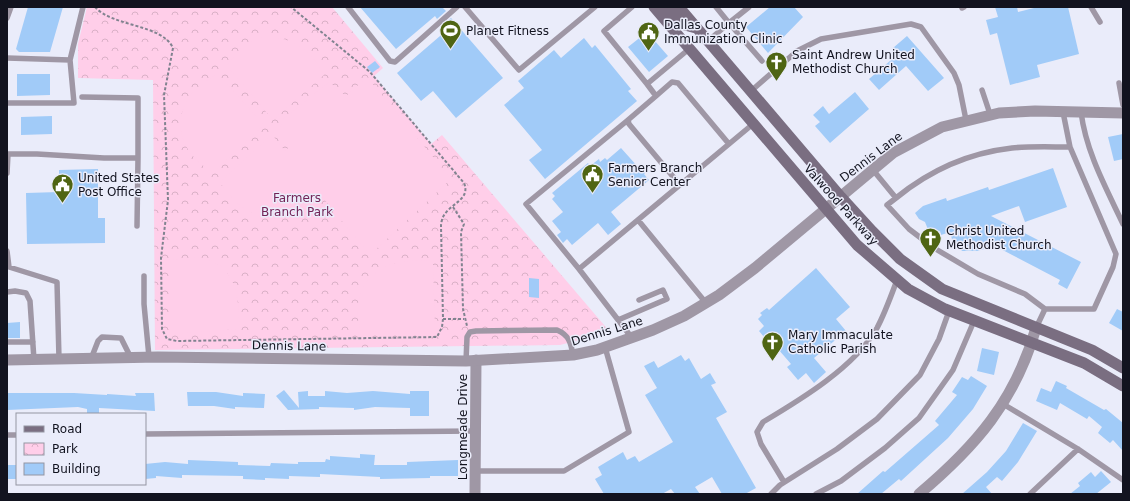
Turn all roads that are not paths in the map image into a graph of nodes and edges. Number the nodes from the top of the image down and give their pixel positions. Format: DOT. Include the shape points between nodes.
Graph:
graph roads {
  1 [pos="11,7"];
  2 [pos="83,7"];
  3 [pos="348,7"];
  4 [pos="458,7"];
  5 [pos="466,7"];
  6 [pos="595,7"];
  7 [pos="632,7"];
  8 [pos="654,7"];
  9 [pos="666,7"];
  10 [pos="679,7"];
  11 [pos="716,7"];
  12 [pos="749,7"];
  13 [pos="1091,7"];
  14 [pos="7,18"];
  15 [pos="1100,22"];
  16 [pos="729,23"];
  17 [pos="697,28"];
  18 [pos="708,41"];
  19 [pos="690,49"];
  20 [pos="7,58"];
  21 [pos="70,60"];
  22 [pos="762,61"];
  23 [pos="1120,83"];
  24 [pos="647,84"];
  25 [pos="982,90"];
  26 [pos="751,91"];
  27 [pos="656,96"];
  28 [pos="82,97"];
  29 [pos="7,103"];
  30 [pos="1123,106"];
  31 [pos="1063,112"];
  32 [pos="1081,112"];
  33 [pos="1123,113"];
  34 [pos="990,114"];
  35 [pos="628,120"];
  36 [pos="966,120"];
  37 [pos="753,124"];
  38 [pos="729,144"];
  39 [pos="1070,147"];
  40 [pos="7,154"];
  41 [pos="138,158"];
  42 [pos="873,170"];
  43 [pos="7,173"];
  44 [pos="680,185"];
  45 [pos="841,197"];
  46 [pos="896,198"];
  47 [pos="826,209"];
  48 [pos="638,220"];
  49 [pos="1123,224"];
  50 [pos="137,226"];
  51 [pos="7,251"];
  52 [pos="579,269"];
  53 [pos="144,276"];
  54 [pos="897,280"];
  55 [pos="7,292"];
  56 [pos="639,300"];
  57 [pos="706,303"];
  58 [pos="1045,310"];
  59 [pos="949,311"];
  60 [pos="618,320"];
  61 [pos="974,321"];
  62 [pos="1036,328"];
  63 [pos="632,338"];
  64 [pos="7,342"];
  65 [pos="33,342"];
  66 [pos="1032,344"];
  67 [pos="605,347"];
  68 [pos="573,355"];
  69 [pos="131,358"];
  70 [pos="150,358"];
  71 [pos="91,359"];
  72 [pos="7,360"];
  73 [pos="34,360"];
  74 [pos="59,360"];
  75 [pos="471,361"];
  76 [pos="1123,368"];
  77 [pos="1123,386"];
  78 [pos="1003,404"];
  79 [pos="476,431"];
  80 [pos="146,434"];
  81 [pos="1078,449"];
  82 [pos="476,472"];
  83 [pos="1123,480"];
  84 [pos="784,482"];
  85 [pos="475,494"];
  86 [pos="772,494"];
  87 [pos="816,494"];
  88 [pos="919,494"];
  89 [pos="1030,494"];
  1 -- 14 [label="lane"];
  2 -- 21 [label="lane"];
  3 -- 4 [label="lane" via="390,61 395,62"];
  5 -- 6 [label="lane" via="519,70"];
  7 -- 24 [label="lane" via="604,31"];
  8 -- 19 [label="main road, Valwood Parkway"];
  9 -- 17 [label="main road" via="685,25"];
  10 -- 17 [label="main road, Valwood Parkway"];
  11 -- 16 [label="lane"];
  12 -- 16 [label="lane"];
  13 -- 15 [label="lane"];
  16 -- 18 [label="lane"];
  16 -- 22 [label="lane"];
  17 -- 18 [label="main road, Valwood Parkway"];
  18 -- 26 [label="main road, Valwood Parkway"];
  19 -- 24 [label="lane"];
  19 -- 37 [label="main road, Valwood Parkway"];
  20 -- 21 [label="lane"];
  21 -- 29 [label="lane" via="74,104"];
  23 -- 30 [label="lane"];
  24 -- 27 [label="lane"];
  25 -- 34 [label="lane"];
  26 -- 36 [label="lane" via="797,51 821,39 911,24 921,27 954,73"];
  26 -- 45 [label="main road, Valwood Parkway"];
  27 -- 35 [label="lane"];
  27 -- 38 [label="lane" via="672,82 678,83"];
  28 -- 41 [label="lane" via="138,98"];
  31 -- 32 [label="street, Dennis Lane"];
  31 -- 34 [label="street, Dennis Lane"];
  31 -- 39 [label="lane"];
  32 -- 33 [label="street, Dennis Lane"];
  32 -- 49 [label="lane" via="1083,128 1100,176"];
  34 -- 36 [label="street, Dennis Lane"];
  35 -- 44 [label="lane"];
  35 -- 52 [label="lane" via="526,204"];
  36 -- 42 [label="street, Dennis Lane" via="942,127 902,147"];
  37 -- 38 [label="lane"];
  37 -- 47 [label="main road, Valwood Parkway"];
  38 -- 44 [label="lane"];
  39 -- 46 [label="lane" via="1012,148 957,160 914,184"];
  39 -- 58 [label="lane" via="1116,254 1113,267 1094,309"];
  40 -- 41 [label="lane"];
  40 -- 43 [label="lane"];
  41 -- 50 [label="lane"];
  42 -- 45 [label="street, Dennis Lane"];
  42 -- 46 [label="lane"];
  44 -- 48 [label="lane"];
  45 -- 47 [label="street, Dennis Lane"];
  45 -- 62 [label="main road, Valwood Parkway" via="900,259 942,289"];
  46 -- 58 [label="lane" via="887,205 909,229 934,248 978,274 1025,294"];
  47 -- 54 [label="main road, Valwood Parkway" via="857,245"];
  47 -- 57 [label="street, Dennis Lane" via="755,268"];
  48 -- 52 [label="lane"];
  48 -- 57 [label="lane"];
  51 -- 74 [label="lane" via="9,267 57,282"];
  52 -- 60 [label="lane"];
  53 -- 70 [label="lane" via="144,304"];
  54 -- 59 [label="main road, Valwood Parkway" via="908,289"];
  54 -- 84 [label="lane" via="877,328 858,352 826,382 763,422 757,432 761,444"];
  55 -- 65 [label="lane" via="26,293 30,301"];
  56 -- 60 [label="lane" via="663,290 667,299"];
  57 -- 63 [label="street, Dennis Lane" via="684,316"];
  58 -- 62 [label="lane"];
  59 -- 61 [label="main road, Valwood Parkway"];
  59 -- 84 [label="lane" via="939,339 920,375 876,419 837,449"];
  60 -- 63 [label="lane"];
  61 -- 66 [label="main road, Valwood Parkway"];
  61 -- 87 [label="lane" via="953,370 919,418 885,448 847,476"];
  62 -- 66 [label="street"];
  62 -- 76 [label="main road, Valwood Parkway" via="1092,350"];
  63 -- 67 [label="street, Dennis Lane"];
  64 -- 65 [label="lane"];
  65 -- 73 [label="lane"];
  66 -- 77 [label="main road, Valwood Parkway" via="1084,363"];
  66 -- 78 [label="street" via="1012,390"];
  67 -- 68 [label="street, Dennis Lane"];
  67 -- 82 [label="lane" via="629,432 564,471"];
  68 -- 75 [label="street, Dennis Lane"];
  68 -- 75 [label="lane" via="571,342 565,334 556,330 476,331 470,332 467,337"];
  69 -- 70 [label="street, Dennis Lane"];
  69 -- 71 [label="street, Dennis Lane"];
  69 -- 71 [label="lane" via="121,338 102,337"];
  70 -- 75 [label="street, Dennis Lane"];
  71 -- 74 [label="street, Dennis Lane"];
  72 -- 73 [label="street, Dennis Lane"];
  73 -- 74 [label="street, Dennis Lane"];
  75 -- 79 [label="street, Longmeade Drive"];
  78 -- 81 [label="lane"];
  78 -- 88 [label="street" via="973,443"];
  79 -- 80 [label="lane"];
  79 -- 82 [label="street, Longmeade Drive"];
  81 -- 83 [label="lane"];
  81 -- 89 [label="lane"];
  82 -- 85 [label="street, Longmeade Drive"];
  84 -- 86 [label="lane"];
}
